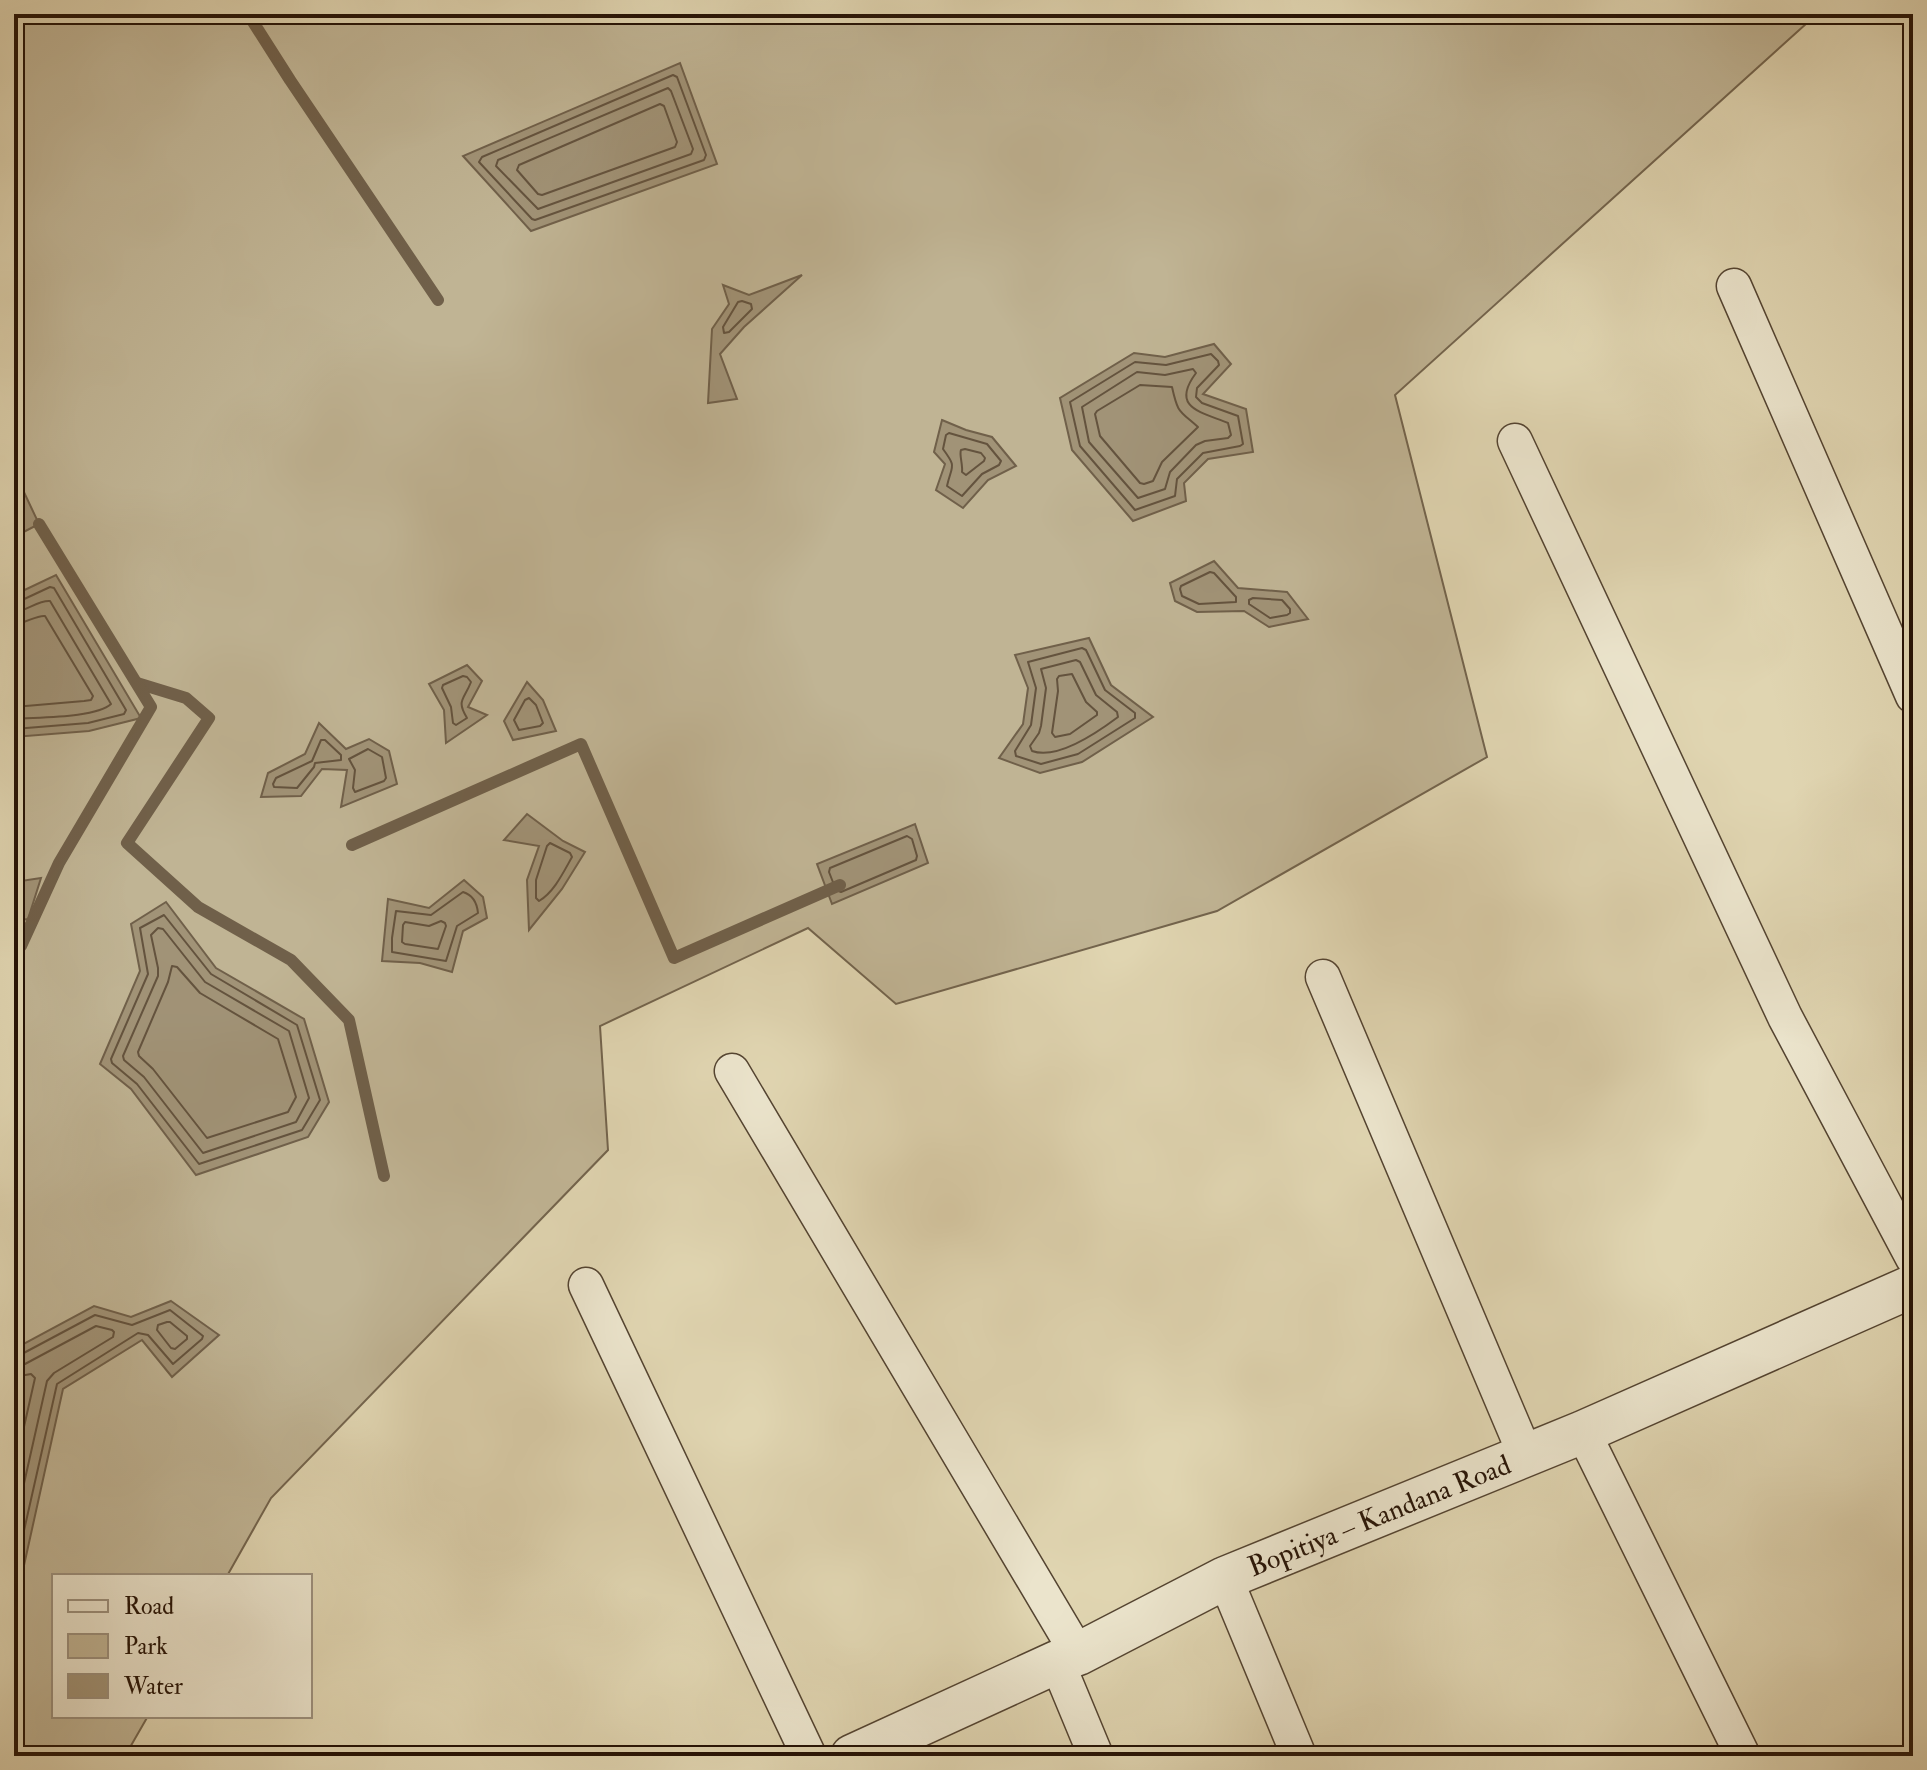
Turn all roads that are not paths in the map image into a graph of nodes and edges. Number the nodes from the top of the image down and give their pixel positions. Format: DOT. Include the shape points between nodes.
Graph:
graph roads {
  1 [pos="1734,286"];
  2 [pos="1515,441"];
  3 [pos="1913,696"];
  4 [pos="1323,977"];
  5 [pos="732,1071"];
  6 [pos="1913,1258"];
  7 [pos="586,1285"];
  8 [pos="1913,1286"];
  9 [pos="1583,1432"];
  10 [pos="1525,1454"];
  11 [pos="1225,1578"];
  12 [pos="1068,1658"];
  13 [pos="809,1756"];
  14 [pos="852,1756"];
  15 [pos="1096,1756"];
  16 [pos="1299,1756"];
  17 [pos="1743,1756"];
  1 -- 3 [label="street"];
  2 -- 6 [label="street" via="1785,1017"];
  4 -- 10 [label="street"];
  5 -- 12 [label="street"];
  7 -- 13 [label="street"];
  8 -- 9 [label="street, Bopitiya – Kandana Road"];
  9 -- 10 [label="street, Bopitiya – Kandana Road"];
  9 -- 17 [label="street"];
  10 -- 11 [label="street, Bopitiya – Kandana Road"];
  11 -- 12 [label="street, Bopitiya – Kandana Road"];
  11 -- 16 [label="street"];
  12 -- 14 [label="street, Bopitiya – Kandana Road"];
  12 -- 15 [label="street"];
}
